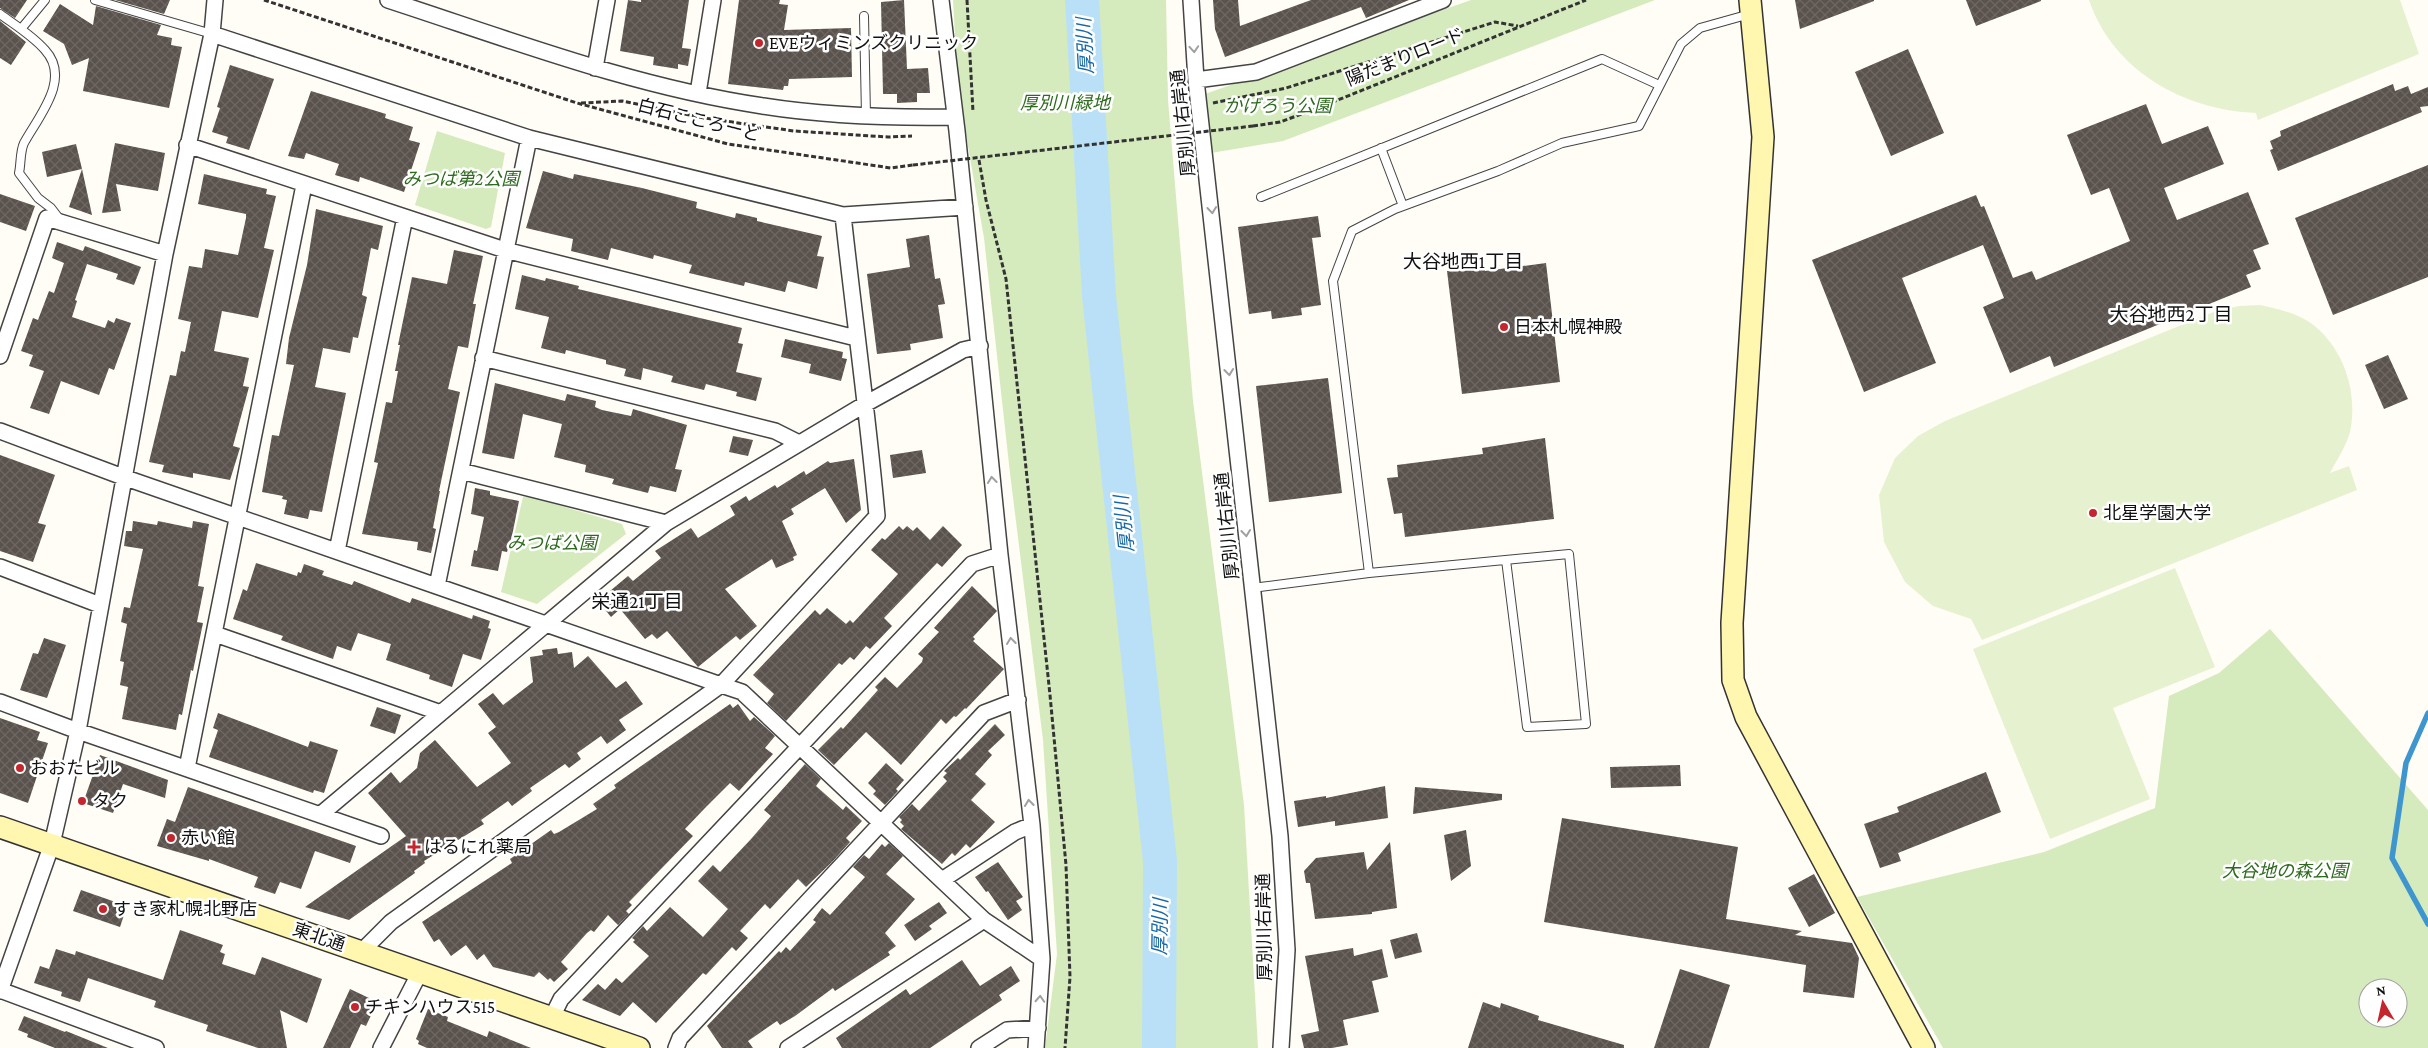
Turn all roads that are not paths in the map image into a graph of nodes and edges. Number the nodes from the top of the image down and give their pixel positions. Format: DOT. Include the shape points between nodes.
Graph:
graph roads {
  1 [pos="45,0"];
  2 [pos="95,0"];
  3 [pos="215,0"];
  4 [pos="388,0"];
  5 [pos="607,0"];
  6 [pos="713,0"];
  7 [pos="941,0"];
  8 [pos="1191,0"];
  9 [pos="1443,0"];
  10 [pos="1751,7"];
  11 [pos="0,14"];
  12 [pos="864,16"];
  13 [pos="21,30"];
  14 [pos="212,34"];
  15 [pos="595,68"];
  16 [pos="1196,80"];
  17 [pos="1659,85"];
  18 [pos="698,93"];
  19 [pos="866,116"];
  20 [pos="955,117"];
  21 [pos="529,138"];
  22 [pos="187,145"];
  23 [pos="1381,148"];
  24 [pos="304,185"];
  25 [pos="1261,197"];
  26 [pos="1403,206"];
  27 [pos="965,207"];
  28 [pos="843,215"];
  29 [pos="405,217"];
  30 [pos="62,223"];
  31 [pos="505,250"];
  32 [pos="165,254"];
  33 [pos="856,338"];
  34 [pos="980,346"];
  35 [pos="0,356"];
  36 [pos="483,358"];
  37 [pos="867,403"];
  38 [pos="0,431"];
  39 [pos="799,443"];
  40 [pos="461,471"];
  41 [pos="123,477"];
  42 [pos="238,516"];
  43 [pos="666,523"];
  44 [pos="337,551"];
  45 [pos="1000,555"];
  46 [pos="1506,560"];
  47 [pos="0,568"];
  48 [pos="1369,573"];
  49 [pos="437,586"];
  50 [pos="1252,588"];
  51 [pos="100,604"];
  52 [pos="547,624"];
  53 [pos="215,634"];
  54 [pos="721,685"];
  55 [pos="1018,700"];
  56 [pos="0,702"];
  57 [pos="442,713"];
  58 [pos="78,732"];
  59 [pos="801,746"];
  60 [pos="187,768"];
  61 [pos="320,815"];
  62 [pos="882,824"];
  63 [pos="1032,825"];
  64 [pos="0,827"];
  65 [pos="381,836"];
  66 [pos="52,844"];
  67 [pos="942,880"];
  68 [pos="984,920"];
  69 [pos="361,952"];
  70 [pos="1042,959"];
  71 [pos="419,974"];
  72 [pos="0,990"];
  73 [pos="551,1019"];
  74 [pos="1038,1028"];
  75 [pos="117,1041"];
  76 [pos="156,1048"];
  77 [pos="381,1048"];
  78 [pos="639,1048"];
  79 [pos="676,1048"];
  80 [pos="788,1048"];
  81 [pos="979,1048"];
  82 [pos="1036,1048"];
  83 [pos="1281,1048"];
  84 [pos="1924,1048"];
  1 -- 13 [label="lane"];
  2 -- 14 [label="lane"];
  3 -- 14 [label="street"];
  4 -- 15 [label="street"];
  5 -- 15 [label="street"];
  6 -- 18 [label="street"];
  7 -- 20 [label="street"];
  8 -- 16 [label="street, 厚別川右岸通, one-way"];
  9 -- 16 [label="street" via="1256,72"];
  10 -- 17 [label="lane" via="1700,28 1682,44"];
  10 -- 84 [label="street" via="1763,137 1732,623 1733,680 1746,717"];
  11 -- 13 [label="lane"];
  12 -- 19 [label="lane"];
  13 -- 30 [label="lane" via="46,51 55,68 53,88 40,119 23,145 20,174"];
  14 -- 21 [label="street"];
  14 -- 22 [label="street"];
  15 -- 18 [label="street"];
  16 -- 50 [label="street, 厚別川右岸通, one-way"];
  17 -- 23 [label="lane" via="1602,59"];
  17 -- 26 [label="lane" via="1639,126 1562,142 1498,171"];
  18 -- 19 [label="street" via="763,106"];
  19 -- 20 [label="street"];
  20 -- 27 [label="street"];
  21 -- 28 [label="street"];
  21 -- 31 [label="street"];
  22 -- 24 [label="street"];
  22 -- 32 [label="street"];
  23 -- 25 [label="lane"];
  23 -- 26 [label="lane"];
  24 -- 29 [label="street"];
  24 -- 42 [label="street"];
  26 -- 48 [label="lane" via="1352,231 1333,281"];
  27 -- 28 [label="street"];
  27 -- 34 [label="street"];
  28 -- 33 [label="street"];
  29 -- 31 [label="street"];
  29 -- 44 [label="street"];
  30 -- 32 [label="street"];
  30 -- 35 [label="street" via="47,218"];
  31 -- 33 [label="street"];
  31 -- 36 [label="street"];
  32 -- 41 [label="street"];
  33 -- 37 [label="street"];
  34 -- 37 [label="street" via="963,350"];
  45 -- 34 [label="street, one-way"];
  36 -- 39 [label="street" via="775,431"];
  36 -- 40 [label="street"];
  37 -- 39 [label="street"];
  37 -- 54 [label="street" via="878,516"];
  38 -- 41 [label="street"];
  39 -- 43 [label="street"];
  40 -- 43 [label="street"];
  40 -- 49 [label="street"];
  41 -- 42 [label="street"];
  41 -- 51 [label="street"];
  42 -- 44 [label="street"];
  42 -- 53 [label="street"];
  43 -- 52 [label="street"];
  44 -- 49 [label="street"];
  55 -- 45 [label="street, one-way"];
  45 -- 59 [label="street" via="972,564"];
  46 -- 46 [label="lane" via="1569,554 1586,724 1527,727"];
  46 -- 48 [label="lane"];
  47 -- 51 [label="street"];
  48 -- 50 [label="lane"];
  49 -- 52 [label="street"];
  50 -- 83 [label="street, 厚別川右岸通" via="1280,836 1287,950"];
  51 -- 58 [label="street"];
  52 -- 54 [label="street"];
  52 -- 57 [label="street"];
  53 -- 57 [label="street"];
  53 -- 60 [label="street"];
  54 -- 59 [label="street" via="742,692"];
  54 -- 69 [label="street" via="391,922"];
  55 -- 62 [label="street" via="984,713"];
  63 -- 55 [label="street, one-way"];
  56 -- 58 [label="street"];
  57 -- 61 [label="street"];
  58 -- 60 [label="street"];
  58 -- 66 [label="street"];
  59 -- 62 [label="street"];
  59 -- 73 [label="street" via="561,999"];
  60 -- 61 [label="street"];
  61 -- 65 [label="street"];
  62 -- 67 [label="street"];
  62 -- 79 [label="street" via="680,1038"];
  63 -- 67 [label="street" via="1015,832"];
  63 -- 70 [label="street"];
  64 -- 66 [label="street, 東北通"];
  66 -- 69 [label="street, 東北通"];
  66 -- 72 [label="street"];
  67 -- 68 [label="street"];
  68 -- 70 [label="street"];
  68 -- 80 [label="street"];
  69 -- 71 [label="street, 東北通"];
  74 -- 70 [label="street, one-way"];
  71 -- 73 [label="street, 東北通"];
  71 -- 77 [label="street"];
  72 -- 75 [label="street"];
  73 -- 78 [label="street, 東北通"];
  74 -- 81 [label="street" via="1007,1030"];
  74 -- 82 [label="street"];
  75 -- 76 [label="street"];
}
